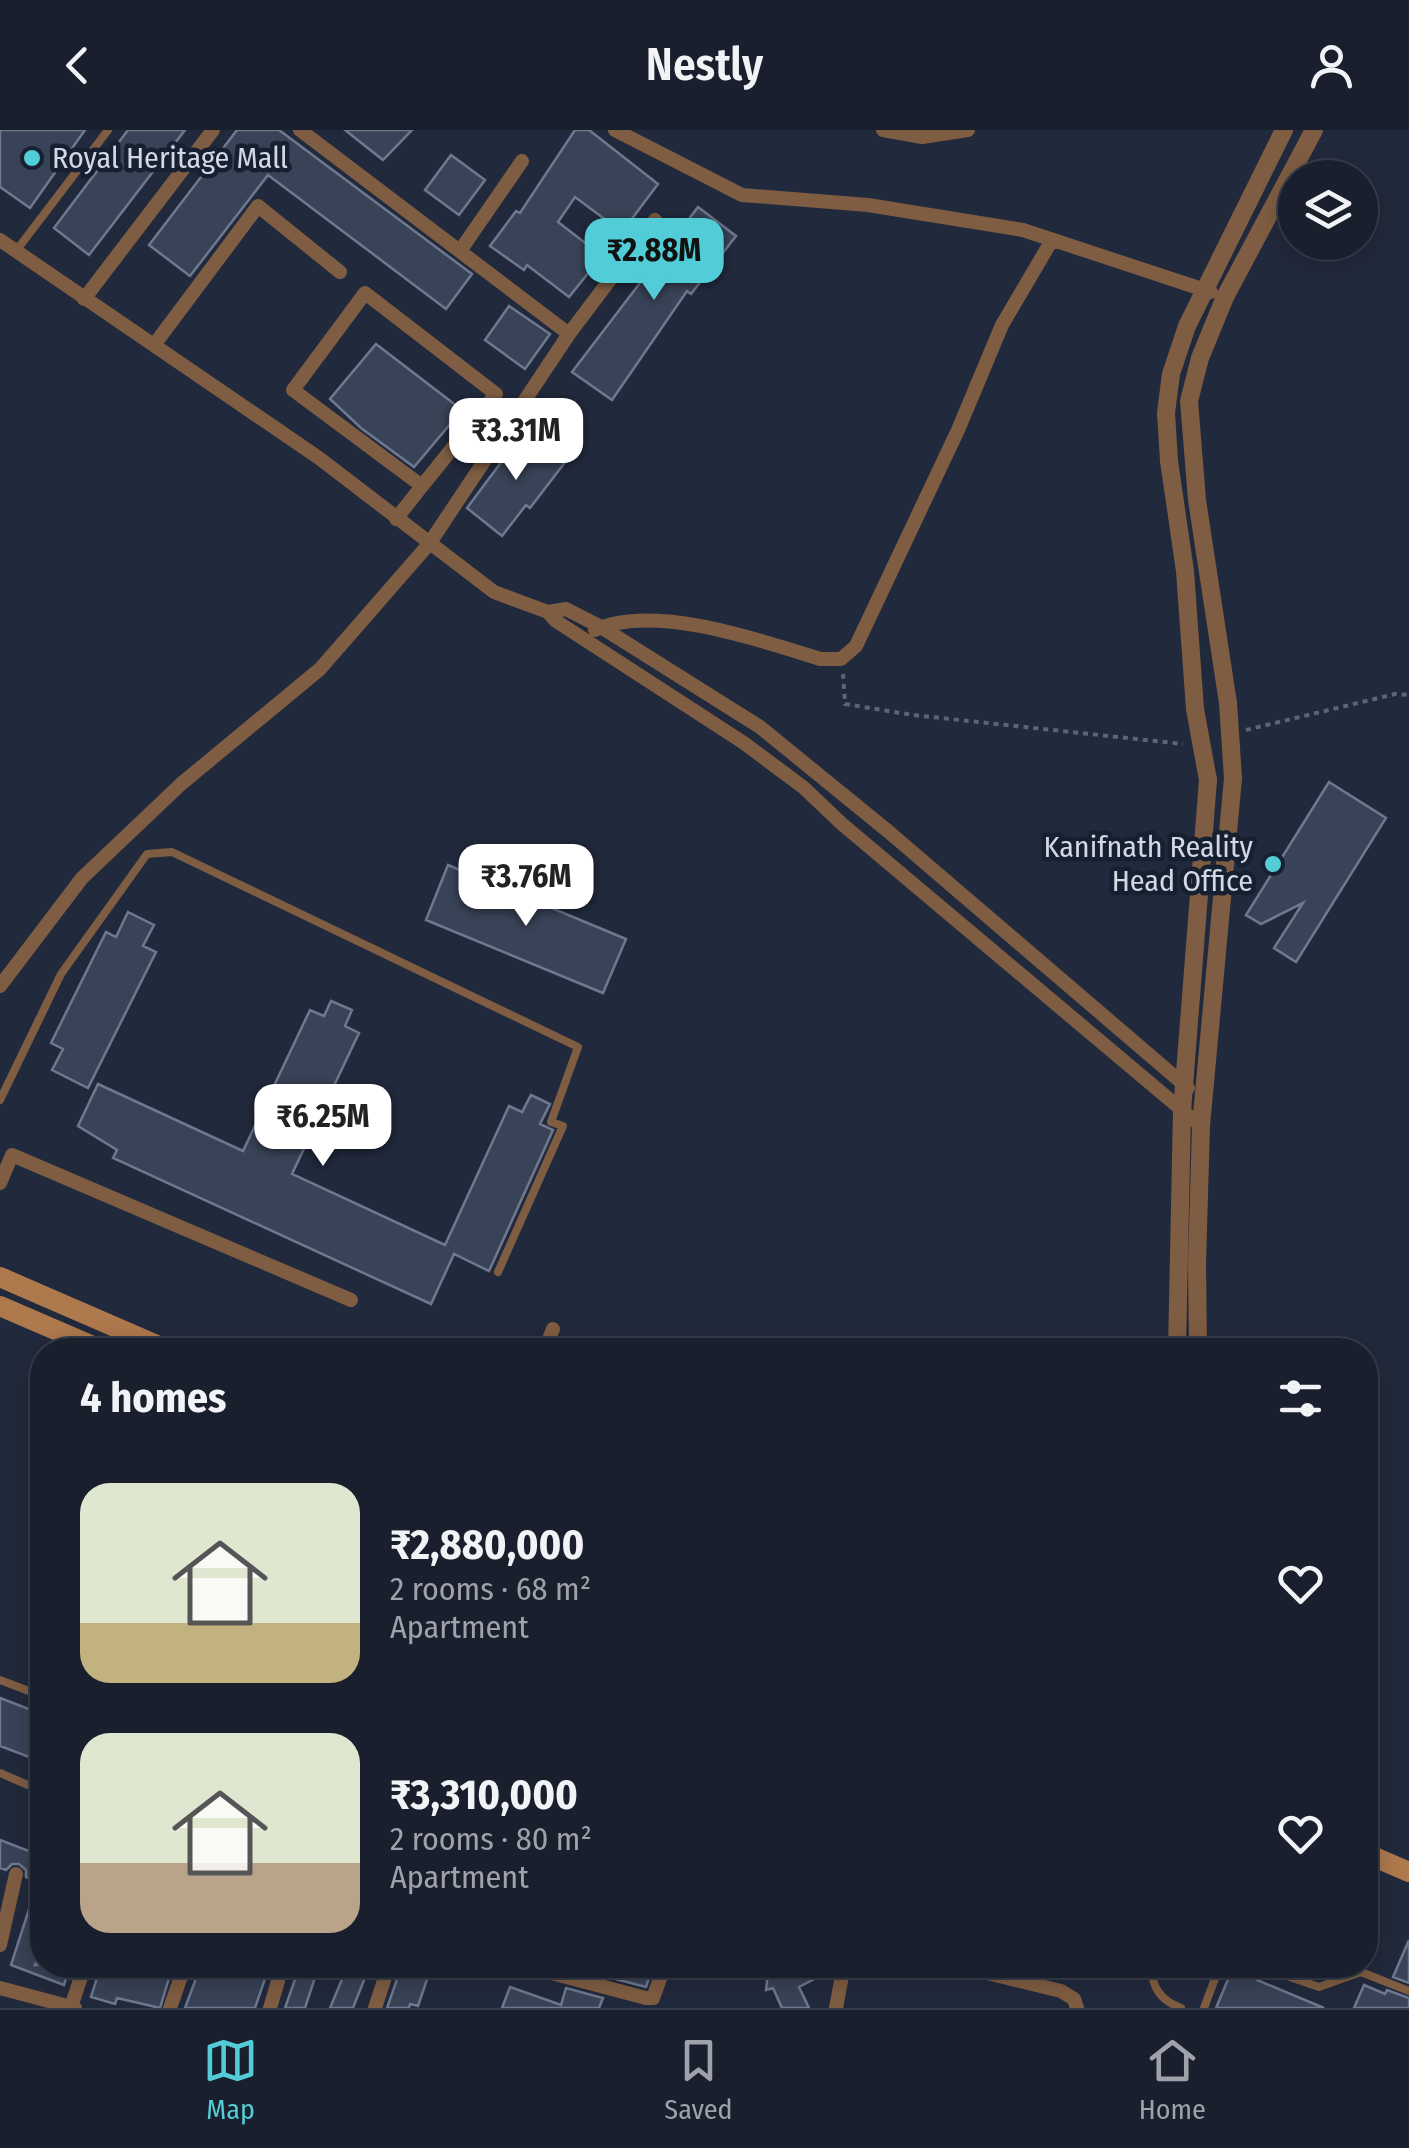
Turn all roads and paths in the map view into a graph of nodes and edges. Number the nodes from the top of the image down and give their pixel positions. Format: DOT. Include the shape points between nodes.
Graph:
graph roads {
  1 [pos="108,130"];
  2 [pos="213,130"];
  3 [pos="300,130"];
  4 [pos="615,130"];
  5 [pos="883,130"];
  6 [pos="968,130"];
  7 [pos="1284,130"];
  8 [pos="1314,130"];
  9 [pos="522,162"];
  10 [pos="655,220"];
  11 [pos="0,240"];
  12 [pos="1052,240"];
  13 [pos="16,251"];
  14 [pos="460,251"];
  15 [pos="340,272"];
  16 [pos="1205,290"];
  17 [pos="1225,298"];
  18 [pos="84,299"];
  19 [pos="570,334"];
  20 [pos="154,345"];
  21 [pos="422,486"];
  22 [pos="396,519"];
  23 [pos="429,544"];
  24 [pos="548,612"];
  25 [pos="601,627"];
  26 [pos="582,636"];
  27 [pos="842,659"];
  28 [pos="1409,695"];
  29 [pos="1243,730"];
  30 [pos="1186,744"];
  31 [pos="0,986"];
  32 [pos="1185,1086"];
  33 [pos="0,1100"];
  34 [pos="1206,1100"];
  35 [pos="1182,1111"];
  36 [pos="1201,1126"];
  37 [pos="0,1183"];
  38 [pos="498,1272"];
  39 [pos="0,1278"];
  40 [pos="351,1300"];
  41 [pos="0,1306"];
  42 [pos="553,1329"];
  43 [pos="74,1338"];
  44 [pos="140,1338"];
  45 [pos="550,1338"];
  46 [pos="1177,1338"];
  47 [pos="1198,1338"];
  48 [pos="0,1680"];
  49 [pos="30,1691"];
  50 [pos="0,1773"];
  51 [pos="30,1786"];
  52 [pos="1378,1859"];
  53 [pos="1409,1872"];
  54 [pos="16,1874"];
  55 [pos="0,1946"];
  56 [pos="81,1978"];
  57 [pos="180,1978"];
  58 [pos="385,1978"];
  59 [pos="570,1978"];
  60 [pos="662,1978"];
  61 [pos="842,1978"];
  62 [pos="1007,1978"];
  63 [pos="1153,1978"];
  64 [pos="1215,1978"];
  65 [pos="1294,1978"];
  66 [pos="1343,1978"];
  67 [pos="1376,1978"];
  68 [pos="278,1981"];
  69 [pos="0,1988"];
  70 [pos="1409,1991"];
  71 [pos="73,2008"];
  72 [pos="170,2008"];
  73 [pos="270,2008"];
  74 [pos="375,2008"];
  75 [pos="836,2008"];
  76 [pos="1078,2008"];
  77 [pos="1181,2008"];
  78 [pos="1204,2008"];
  1 -- 13 [label="lane"];
  2 -- 18 [label="street"];
  3 -- 14 [label="street"];
  4 -- 12 [label="street" via="742,195 868,205"];
  5 -- 6 [label="street" via="922,137"];
  7 -- 16 [label="street"];
  8 -- 17 [label="street"];
  9 -- 14 [label="street"];
  10 -- 19 [label="street"];
  11 -- 13 [label="street"];
  12 -- 16 [label="street"];
  12 -- 27 [label="street" via="1002,325 856,646"];
  13 -- 18 [label="street"];
  14 -- 19 [label="street"];
  15 -- 20 [label="street" via="258,206"];
  16 -- 17 [label="street"];
  16 -- 32 [label="street, bridge" via="1171,374 1166,414 1208,780"];
  17 -- 34 [label="street, bridge" via="1189,401 1233,778"];
  18 -- 20 [label="street"];
  19 -- 23 [label="street"];
  20 -- 22 [label="street"];
  21 -- 21 [label="street" via="496,394 365,293 293,390"];
  21 -- 22 [label="street"];
  22 -- 23 [label="street"];
  23 -- 24 [label="street" via="494,592"];
  23 -- 31 [label="street" via="320,669 181,784 82,878"];
  24 -- 25 [label="street" via="566,609"];
  24 -- 26 [label="street"];
  25 -- 26 [label="street"];
  25 -- 27 [label="street" via="682,622"];
  25 -- 32 [label="street" via="760,727"];
  26 -- 35 [label="street" via="803,787"];
  27 -- 30 [label="path" via="846,704"];
  28 -- 29 [label="path"];
  32 -- 34 [label="street"];
  32 -- 35 [label="street"];
  33 -- 38 [label="lane" via="71,959 147,854 172,852 578,1047 551,1122 562,1126"];
  34 -- 36 [label="street"];
  35 -- 36 [label="street"];
  35 -- 46 [label="street"];
  36 -- 47 [label="street"];
  37 -- 40 [label="street" via="12,1155"];
  39 -- 44 [label="main road"];
  41 -- 43 [label="main road"];
  42 -- 45 [label="street"];
  48 -- 49 [label="lane"];
  50 -- 51 [label="lane"];
  52 -- 53 [label="main road"];
  54 -- 55 [label="street"];
  56 -- 71 [label="street"];
  57 -- 72 [label="street"];
  58 -- 74 [label="street"];
  59 -- 60 [label="street" via="654,1998"];
  61 -- 75 [label="street"];
  62 -- 76 [label="street" via="1060,1991"];
  63 -- 77 [label="lane" via="1165,2002"];
  64 -- 78 [label="lane"];
  65 -- 66 [label="lane" via="1318,1986"];
  67 -- 70 [label="lane"];
  68 -- 73 [label="street"];
  69 -- 71 [label="street"];
}
